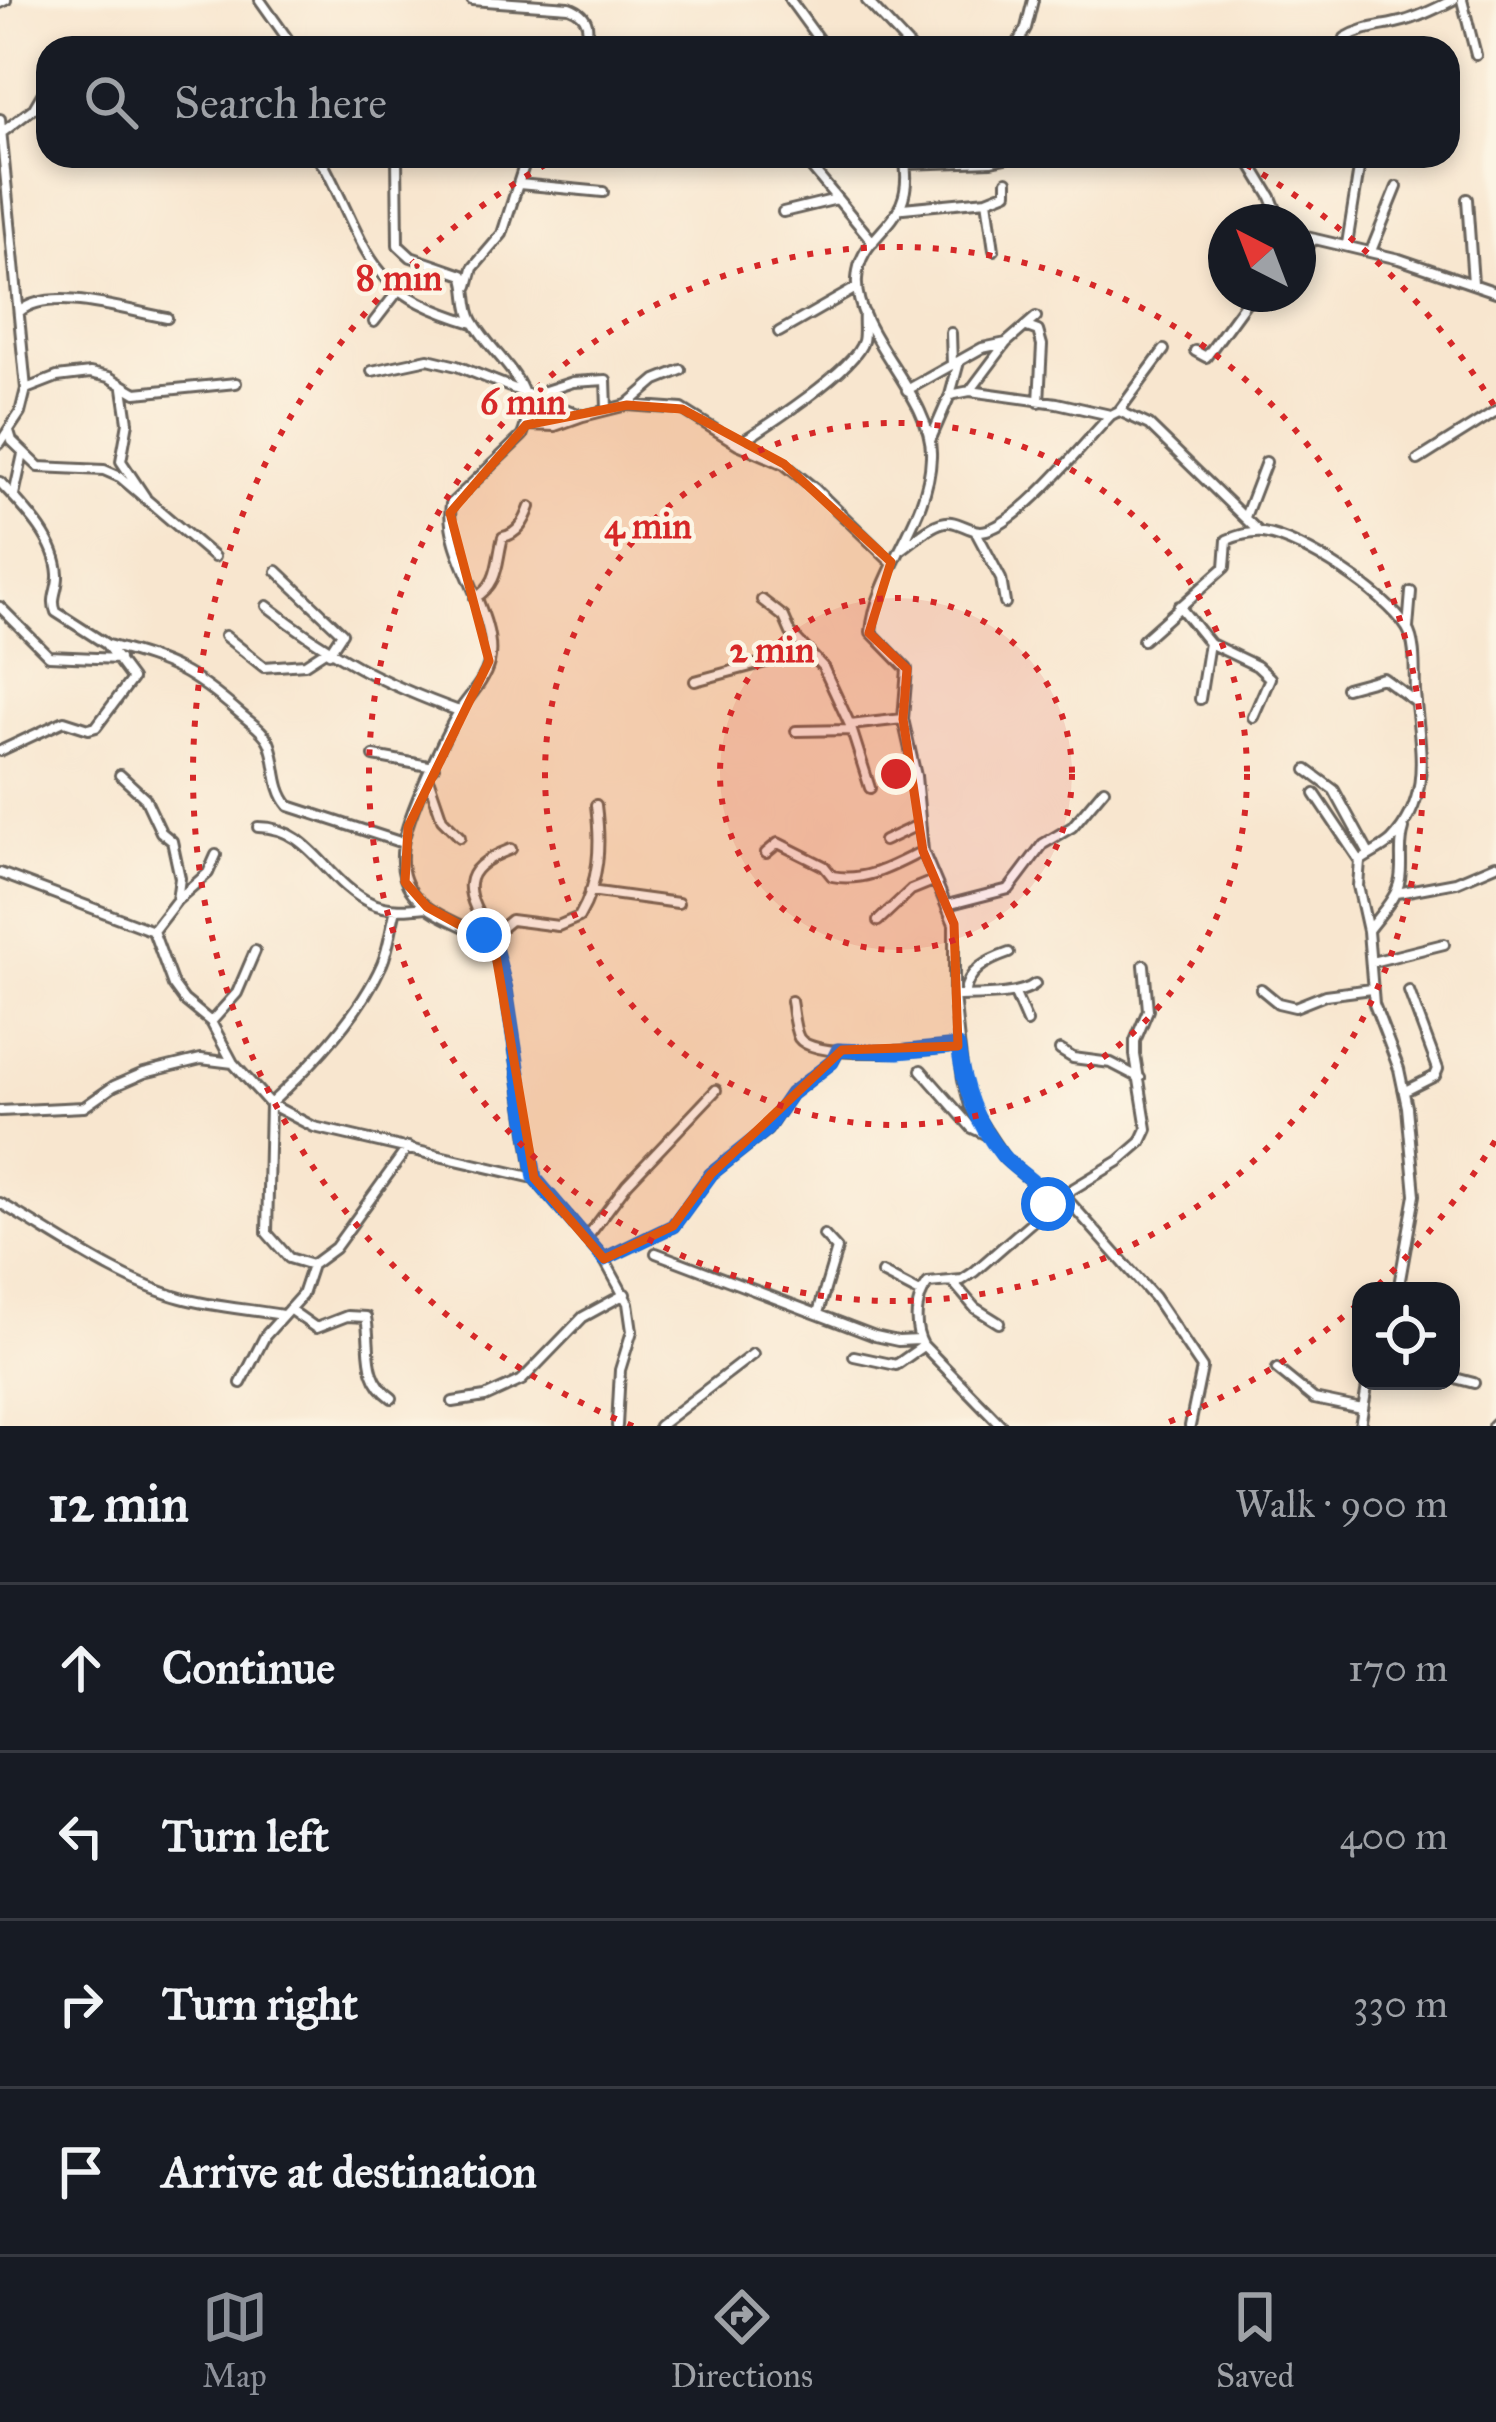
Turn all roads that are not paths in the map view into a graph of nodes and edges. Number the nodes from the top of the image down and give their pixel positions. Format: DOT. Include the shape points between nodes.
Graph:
graph roads {
  1 [pos="260,0"];
  2 [pos="472,0"];
  3 [pos="790,0"];
  4 [pos="1033,0"];
  5 [pos="1457,0"];
  6 [pos="867,1"];
  7 [pos="286,36"];
  8 [pos="587,36"];
  9 [pos="816,36"];
  10 [pos="899,36"];
  11 [pos="1022,36"];
  12 [pos="1350,36"];
  13 [pos="1476,55"];
  14 [pos="36,105"];
  15 [pos="0,119"];
  16 [pos="4,131"];
  17 [pos="323,168"];
  18 [pos="397,168"];
  19 [pos="524,168"];
  20 [pos="812,168"];
  21 [pos="905,168"];
  22 [pos="1254,168"];
  23 [pos="1359,168"];
  24 [pos="1007,181"];
  25 [pos="519,184"];
  26 [pos="1397,187"];
  27 [pos="603,192"];
  28 [pos="838,199"];
  29 [pos="1467,199"];
  30 [pos="987,200"];
  31 [pos="1272,204"];
  32 [pos="903,208"];
  33 [pos="783,212"];
  34 [pos="1316,238"];
  35 [pos="873,242"];
  36 [pos="1347,244"];
  37 [pos="994,250"];
  38 [pos="1371,251"];
  39 [pos="1473,283"];
  40 [pos="468,287"];
  41 [pos="856,287"];
  42 [pos="398,291"];
  43 [pos="1496,292"];
  44 [pos="864,311"];
  45 [pos="1239,312"];
  46 [pos="17,314"];
  47 [pos="1036,317"];
  48 [pos="167,318"];
  49 [pos="374,322"];
  50 [pos="474,324"];
  51 [pos="1025,327"];
  52 [pos="779,332"];
  53 [pos="951,333"];
  54 [pos="1006,343"];
  55 [pos="1163,350"];
  56 [pos="1195,350"];
  57 [pos="956,363"];
  58 [pos="681,370"];
  59 [pos="372,371"];
  60 [pos="236,383"];
  61 [pos="122,385"];
  62 [pos="26,388"];
  63 [pos="907,390"];
  64 [pos="970,391"];
  65 [pos="950,395"];
  66 [pos="527,396"];
  67 [pos="1039,401"];
  68 [pos="627,405"];
  69 [pos="607,408"];
  70 [pos="1496,412"];
  71 [pos="1115,413"];
  72 [pos="583,416"];
  73 [pos="526,425"];
  74 [pos="9,430"];
  75 [pos="929,442"];
  76 [pos="0,443"];
  77 [pos="738,444"];
  78 [pos="23,454"];
  79 [pos="1418,460"];
  80 [pos="1266,462"];
  81 [pos="0,482"];
  82 [pos="14,495"];
  83 [pos="530,506"];
  84 [pos="157,512"];
  85 [pos="1245,517"];
  86 [pos="976,530"];
  87 [pos="1261,533"];
  88 [pos="901,550"];
  89 [pos="214,557"];
  90 [pos="891,562"];
  91 [pos="277,571"];
  92 [pos="1411,592"];
  93 [pos="475,598"];
  94 [pos="761,600"];
  95 [pos="1005,603"];
  96 [pos="267,606"];
  97 [pos="1179,606"];
  98 [pos="0,607"];
  99 [pos="1408,630"];
  100 [pos="225,636"];
  101 [pos="1143,640"];
  102 [pos="106,644"];
  103 [pos="1209,644"];
  104 [pos="803,647"];
  105 [pos="327,652"];
  106 [pos="119,659"];
  107 [pos="695,681"];
  108 [pos="1346,688"];
  109 [pos="1199,699"];
  110 [pos="1415,702"];
  111 [pos="459,711"];
  112 [pos="1253,718"];
  113 [pos="904,719"];
  114 [pos="850,728"];
  115 [pos="796,731"];
  116 [pos="0,752"];
  117 [pos="374,756"];
  118 [pos="434,766"];
  119 [pos="1307,770"];
  120 [pos="120,775"];
  121 [pos="429,780"];
  122 [pos="870,788"];
  123 [pos="1104,788"];
  124 [pos="1315,794"];
  125 [pos="596,805"];
  126 [pos="1407,820"];
  127 [pos="920,824"];
  128 [pos="258,827"];
  129 [pos="460,837"];
  130 [pos="884,841"];
  131 [pos="403,843"];
  132 [pos="511,849"];
  133 [pos="923,851"];
  134 [pos="766,854"];
  135 [pos="1369,854"];
  136 [pos="216,855"];
  137 [pos="1360,861"];
  138 [pos="1496,865"];
  139 [pos="0,873"];
  140 [pos="933,881"];
  141 [pos="590,891"];
  142 [pos="1396,893"];
  143 [pos="177,900"];
  144 [pos="678,903"];
  145 [pos="947,905"];
  146 [pos="428,907"];
  147 [pos="396,909"];
  148 [pos="878,921"];
  149 [pos="153,931"];
  150 [pos="1368,931"];
  151 [pos="494,944"];
  152 [pos="1444,944"];
  153 [pos="255,951"];
  154 [pos="1009,953"];
  155 [pos="1372,962"];
  156 [pos="1144,965"];
  157 [pos="1035,984"];
  158 [pos="1261,989"];
  159 [pos="1372,989"];
  160 [pos="1409,991"];
  161 [pos="1015,994"];
  162 [pos="959,995"];
  163 [pos="791,1001"];
  164 [pos="211,1022"];
  165 [pos="1028,1022"];
  166 [pos="958,1046"];
  167 [pos="838,1050"];
  168 [pos="1060,1050"];
  169 [pos="233,1063"];
  170 [pos="921,1070"];
  171 [pos="1140,1078"];
  172 [pos="716,1090"];
  173 [pos="1405,1091"];
  174 [pos="270,1104"];
  175 [pos="0,1112"];
  176 [pos="989,1136"];
  177 [pos="408,1147"];
  178 [pos="535,1178"];
  179 [pos="1064,1197"];
  180 [pos="0,1203"];
  181 [pos="1048,1204"];
  182 [pos="824,1235"];
  183 [pos="586,1239"];
  184 [pos="656,1253"];
  185 [pos="604,1259"];
  186 [pos="311,1265"];
  187 [pos="882,1273"];
  188 [pos="952,1281"];
  189 [pos="1400,1282"];
  190 [pos="920,1293"];
  191 [pos="625,1294"];
  192 [pos="285,1312"];
  193 [pos="818,1313"];
  194 [pos="999,1322"];
  195 [pos="921,1343"];
  196 [pos="753,1354"];
  197 [pos="854,1356"];
  198 [pos="1277,1369"];
  199 [pos="1460,1379"];
  200 [pos="241,1383"];
  201 [pos="1474,1383"];
  202 [pos="1366,1390"];
  203 [pos="392,1398"];
  204 [pos="453,1402"];
  205 [pos="1362,1409"];
  206 [pos="617,1426"];
  207 [pos="659,1426"];
  208 [pos="1002,1426"];
  209 [pos="1190,1426"];
  210 [pos="1360,1426"];
  1 -- 7 [label="street"];
  2 -- 8 [label="street" via="569,7 588,22"];
  3 -- 9 [label="street"];
  4 -- 11 [label="street"];
  5 -- 12 [label="street"];
  5 -- 13 [label="street"];
  6 -- 10 [label="street"];
  14 -- 16 [label="street"];
  15 -- 16 [label="street"];
  16 -- 46 [label="street"];
  17 -- 42 [label="street" via="364,252"];
  18 -- 40 [label="street" via="398,245 463,275"];
  19 -- 25 [label="street"];
  20 -- 28 [label="street"];
  21 -- 32 [label="street"];
  22 -- 31 [label="street"];
  23 -- 36 [label="street"];
  24 -- 30 [label="street" via="1007,192"];
  25 -- 27 [label="street"];
  25 -- 40 [label="street" via="502,234 473,268"];
  26 -- 38 [label="street"];
  28 -- 33 [label="street"];
  28 -- 35 [label="street"];
  29 -- 39 [label="street"];
  30 -- 32 [label="street"];
  30 -- 37 [label="street"];
  32 -- 35 [label="street"];
  34 -- 36 [label="street"];
  35 -- 41 [label="street"];
  36 -- 38 [label="street"];
  38 -- 39 [label="street"];
  39 -- 43 [label="street"];
  40 -- 50 [label="street"];
  41 -- 44 [label="street"];
  41 -- 52 [label="street"];
  42 -- 49 [label="street"];
  42 -- 50 [label="street"];
  44 -- 63 [label="street"];
  44 -- 77 [label="street" via="864,339 853,357"];
  45 -- 56 [label="street" via="1206,357"];
  46 -- 48 [label="street" via="44,300 68,300"];
  46 -- 62 [label="street"];
  47 -- 51 [label="street"];
  50 -- 66 [label="street"];
  51 -- 54 [label="street"];
  51 -- 67 [label="street" via="1038,331 1042,345"];
  53 -- 57 [label="street"];
  54 -- 57 [label="street"];
  54 -- 64 [label="street"];
  55 -- 71 [label="street"];
  57 -- 63 [label="street"];
  57 -- 65 [label="street"];
  58 -- 68 [label="street"];
  59 -- 66 [label="street" via="428,358"];
  60 -- 61 [label="street" via="136,393"];
  61 -- 62 [label="street" via="90,373"];
  61 -- 84 [label="street" via="128,422 121,461"];
  62 -- 74 [label="street"];
  63 -- 75 [label="street"];
  64 -- 65 [label="street"];
  64 -- 67 [label="street"];
  65 -- 75 [label="street"];
  66 -- 69 [label="street" via="606,380"];
  66 -- 72 [label="street"];
  66 -- 73 [label="street"];
  67 -- 71 [label="street"];
  68 -- 69 [label="street"];
  68 -- 77 [label="street" via="682,410"];
  69 -- 72 [label="street"];
  70 -- 79 [label="street"];
  71 -- 85 [label="street" via="1149,425"];
  71 -- 86 [label="street" via="1026,505 992,529"];
  72 -- 73 [label="street"];
  73 -- 93 [label="street" via="451,504"];
  74 -- 76 [label="street"];
  74 -- 78 [label="street"];
  75 -- 88 [label="street" via="925,486"];
  77 -- 90 [label="street" via="784,464"];
  78 -- 82 [label="street"];
  78 -- 84 [label="street" via="39,467 104,470"];
  80 -- 85 [label="street"];
  81 -- 82 [label="street"];
  82 -- 102 [label="street" via="58,569 53,607"];
  83 -- 93 [label="street" via="520,527 502,537 495,579"];
  84 -- 89 [label="street"];
  85 -- 87 [label="street"];
  86 -- 88 [label="street" via="940,523"];
  86 -- 95 [label="street"];
  87 -- 97 [label="street" via="1227,540 1225,567"];
  87 -- 99 [label="street" via="1362,584"];
  88 -- 90 [label="street"];
  90 -- 113 [label="street" via="871,632 905,664"];
  91 -- 105 [label="street" via="342,633"];
  92 -- 99 [label="street"];
  93 -- 111 [label="street" via="489,662"];
  94 -- 104 [label="street"];
  96 -- 105 [label="street"];
  97 -- 101 [label="street"];
  97 -- 103 [label="street"];
  98 -- 106 [label="street" via="50,656"];
  99 -- 110 [label="street"];
  100 -- 105 [label="street" via="264,668 305,664"];
  102 -- 106 [label="street"];
  102 -- 131 [label="street" via="187,671 259,730 289,806"];
  103 -- 109 [label="street"];
  103 -- 112 [label="street" via="1270,678"];
  104 -- 107 [label="street"];
  104 -- 114 [label="street" via="823,667"];
  105 -- 111 [label="street"];
  106 -- 116 [label="street" via="132,679 97,727 64,721"];
  108 -- 110 [label="street" via="1383,678"];
  110 -- 126 [label="street" via="1422,763"];
  111 -- 118 [label="street"];
  113 -- 114 [label="street"];
  113 -- 127 [label="street"];
  114 -- 115 [label="street"];
  114 -- 122 [label="street"];
  117 -- 118 [label="street"];
  118 -- 121 [label="street"];
  119 -- 135 [label="street" via="1334,790"];
  120 -- 143 [label="street" via="172,842"];
  121 -- 129 [label="street" via="442,819"];
  121 -- 131 [label="street"];
  123 -- 145 [label="street" via="1072,827 1043,844 1009,889"];
  124 -- 137 [label="street"];
  125 -- 141 [label="street" via="601,845"];
  126 -- 135 [label="street"];
  126 -- 142 [label="street"];
  127 -- 130 [label="street"];
  127 -- 133 [label="street"];
  128 -- 147 [label="street" via="296,836 335,880"];
  131 -- 146 [label="street" via="405,882"];
  132 -- 151 [label="street" via="485,859 470,881 470,900"];
  133 -- 134 [label="street" via="875,875 842,878 778,843"];
  133 -- 140 [label="street"];
  135 -- 137 [label="street"];
  136 -- 143 [label="street"];
  137 -- 150 [label="street"];
  138 -- 142 [label="street"];
  139 -- 149 [label="street"];
  140 -- 145 [label="street"];
  140 -- 148 [label="street"];
  141 -- 144 [label="street"];
  141 -- 151 [label="street" via="573,922 511,920"];
  142 -- 150 [label="street"];
  143 -- 149 [label="street"];
  145 -- 162 [label="street"];
  146 -- 147 [label="street"];
  146 -- 151 [label="street"];
  147 -- 174 [label="street" via="382,964 364,993"];
  149 -- 164 [label="street" via="173,985"];
  150 -- 155 [label="street"];
  151 -- 178 [label="street"];
  152 -- 155 [label="street"];
  153 -- 164 [label="street" via="237,993"];
  154 -- 162 [label="street" via="970,976"];
  155 -- 159 [label="street"];
  156 -- 171 [label="street" via="1148,1010 1135,1042"];
  157 -- 161 [label="street"];
  158 -- 159 [label="street" via="1285,1007"];
  159 -- 173 [label="street"];
  160 -- 173 [label="street" via="1438,1069"];
  161 -- 162 [label="street"];
  161 -- 165 [label="street"];
  162 -- 166 [label="street"];
  163 -- 167 [label="street" via="801,1040"];
  164 -- 169 [label="street"];
  166 -- 167 [label="street"];
  166 -- 176 [label="street" via="970,1106"];
  167 -- 185 [label="street" via="766,1130 711,1174 673,1226"];
  168 -- 171 [label="street"];
  169 -- 174 [label="street"];
  169 -- 175 [label="street" via="201,1058 154,1070 84,1107"];
  170 -- 176 [label="street" via="972,1128"];
  171 -- 179 [label="street" via="1147,1130 1141,1142"];
  172 -- 183 [label="street"];
  173 -- 189 [label="street" via="1414,1195"];
  174 -- 177 [label="street" via="314,1126"];
  174 -- 186 [label="street" via="267,1233 289,1258"];
  176 -- 181 [label="street"];
  177 -- 178 [label="street"];
  177 -- 186 [label="street" via="335,1248"];
  178 -- 183 [label="street"];
  179 -- 181 [label="street"];
  179 -- 209 [label="street" via="1154,1297 1202,1368"];
  180 -- 192 [label="street" via="163,1292"];
  181 -- 188 [label="street" via="974,1272"];
  182 -- 193 [label="street" via="837,1249"];
  183 -- 185 [label="street"];
  184 -- 193 [label="street"];
  185 -- 191 [label="street"];
  186 -- 192 [label="street" via="302,1295"];
  187 -- 190 [label="street"];
  188 -- 190 [label="street" via="928,1283"];
  188 -- 194 [label="street"];
  190 -- 195 [label="street"];
  191 -- 204 [label="street" via="583,1316 522,1380"];
  191 -- 206 [label="street" via="632,1331"];
  192 -- 200 [label="street"];
  192 -- 203 [label="street" via="316,1328 366,1317 371,1375"];
  193 -- 195 [label="street" via="875,1336"];
  195 -- 197 [label="street" via="896,1365"];
  195 -- 208 [label="street"];
  196 -- 207 [label="street"];
  198 -- 205 [label="street" via="1314,1399"];
  199 -- 201 [label="street"];
  202 -- 205 [label="street"];
  205 -- 210 [label="street"];
}
